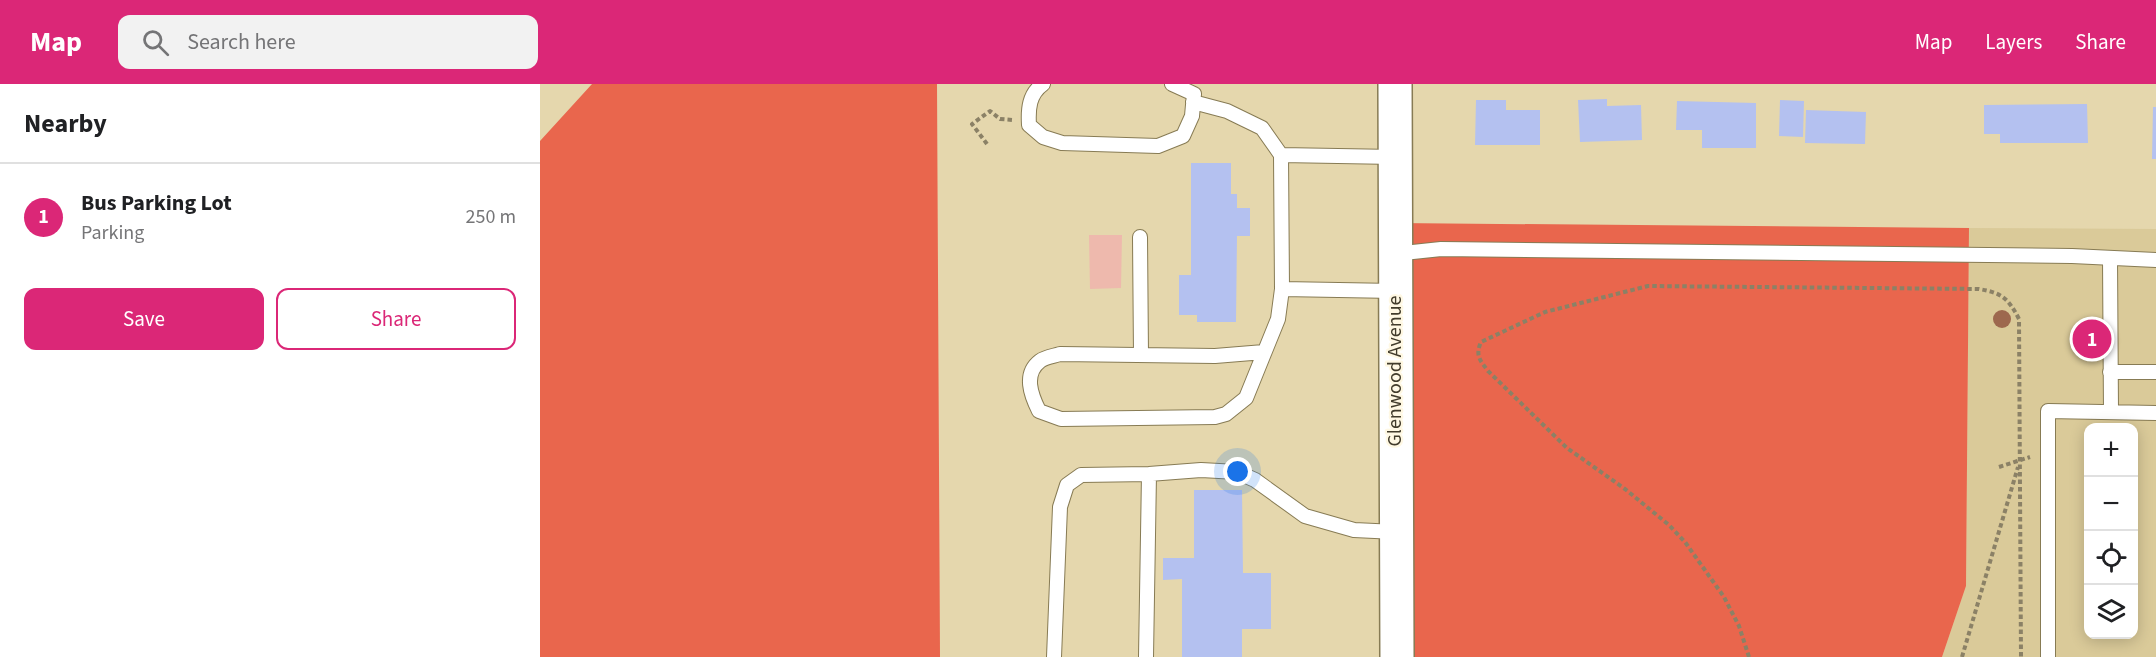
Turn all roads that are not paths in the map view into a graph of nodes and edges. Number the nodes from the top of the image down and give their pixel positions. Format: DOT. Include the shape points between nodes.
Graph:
graph roads {
  1 [pos="1043,84"];
  2 [pos="1172,84"];
  3 [pos="1395,84"];
  4 [pos="1193,102"];
  5 [pos="1281,155"];
  6 [pos="1395,157"];
  7 [pos="1140,237"];
  8 [pos="1394,254"];
  9 [pos="2109,258"];
  10 [pos="2156,260"];
  11 [pos="1282,289"];
  12 [pos="1395,291"];
  13 [pos="1264,352"];
  14 [pos="1141,355"];
  15 [pos="2109,372"];
  16 [pos="2156,372"];
  17 [pos="2111,412"];
  18 [pos="2156,413"];
  19 [pos="1149,474"];
  20 [pos="1396,532"];
  21 [pos="1054,657"];
  22 [pos="1146,657"];
  23 [pos="1397,657"];
  24 [pos="2048,657"];
  1 -- 4 [label="lane" via="1036,89 1028,107 1029,126 1042,137 1062,143 1158,146 1183,136"];
  2 -- 4 [label="lane" via="1194,94"];
  3 -- 6 [label="street, Glenwood Avenue"];
  4 -- 5 [label="lane" via="1227,111 1262,128"];
  5 -- 6 [label="lane"];
  5 -- 11 [label="lane"];
  6 -- 8 [label="street, Glenwood Avenue"];
  7 -- 14 [label="lane"];
  8 -- 9 [label="lane" via="1441,249"];
  8 -- 12 [label="street, Glenwood Avenue"];
  9 -- 10 [label="lane"];
  9 -- 15 [label="lane"];
  11 -- 12 [label="lane"];
  11 -- 13 [label="lane" via="1278,319"];
  12 -- 20 [label="street, Glenwood Avenue"];
  13 -- 14 [label="lane"];
  13 -- 14 [label="lane" via="1246,398 1226,414 1215,417 1061,419 1039,411 1030,394 1030,374 1041,360 1060,354"];
  15 -- 16 [label="lane"];
  15 -- 17 [label="lane"];
  17 -- 18 [label="lane"];
  17 -- 24 [label="lane" via="2048,411"];
  19 -- 20 [label="lane" via="1236,472 1255,480 1305,516 1354,530"];
  19 -- 21 [label="lane" via="1081,475 1067,485 1060,507"];
  19 -- 22 [label="lane"];
  20 -- 23 [label="street, Glenwood Avenue"];
}
